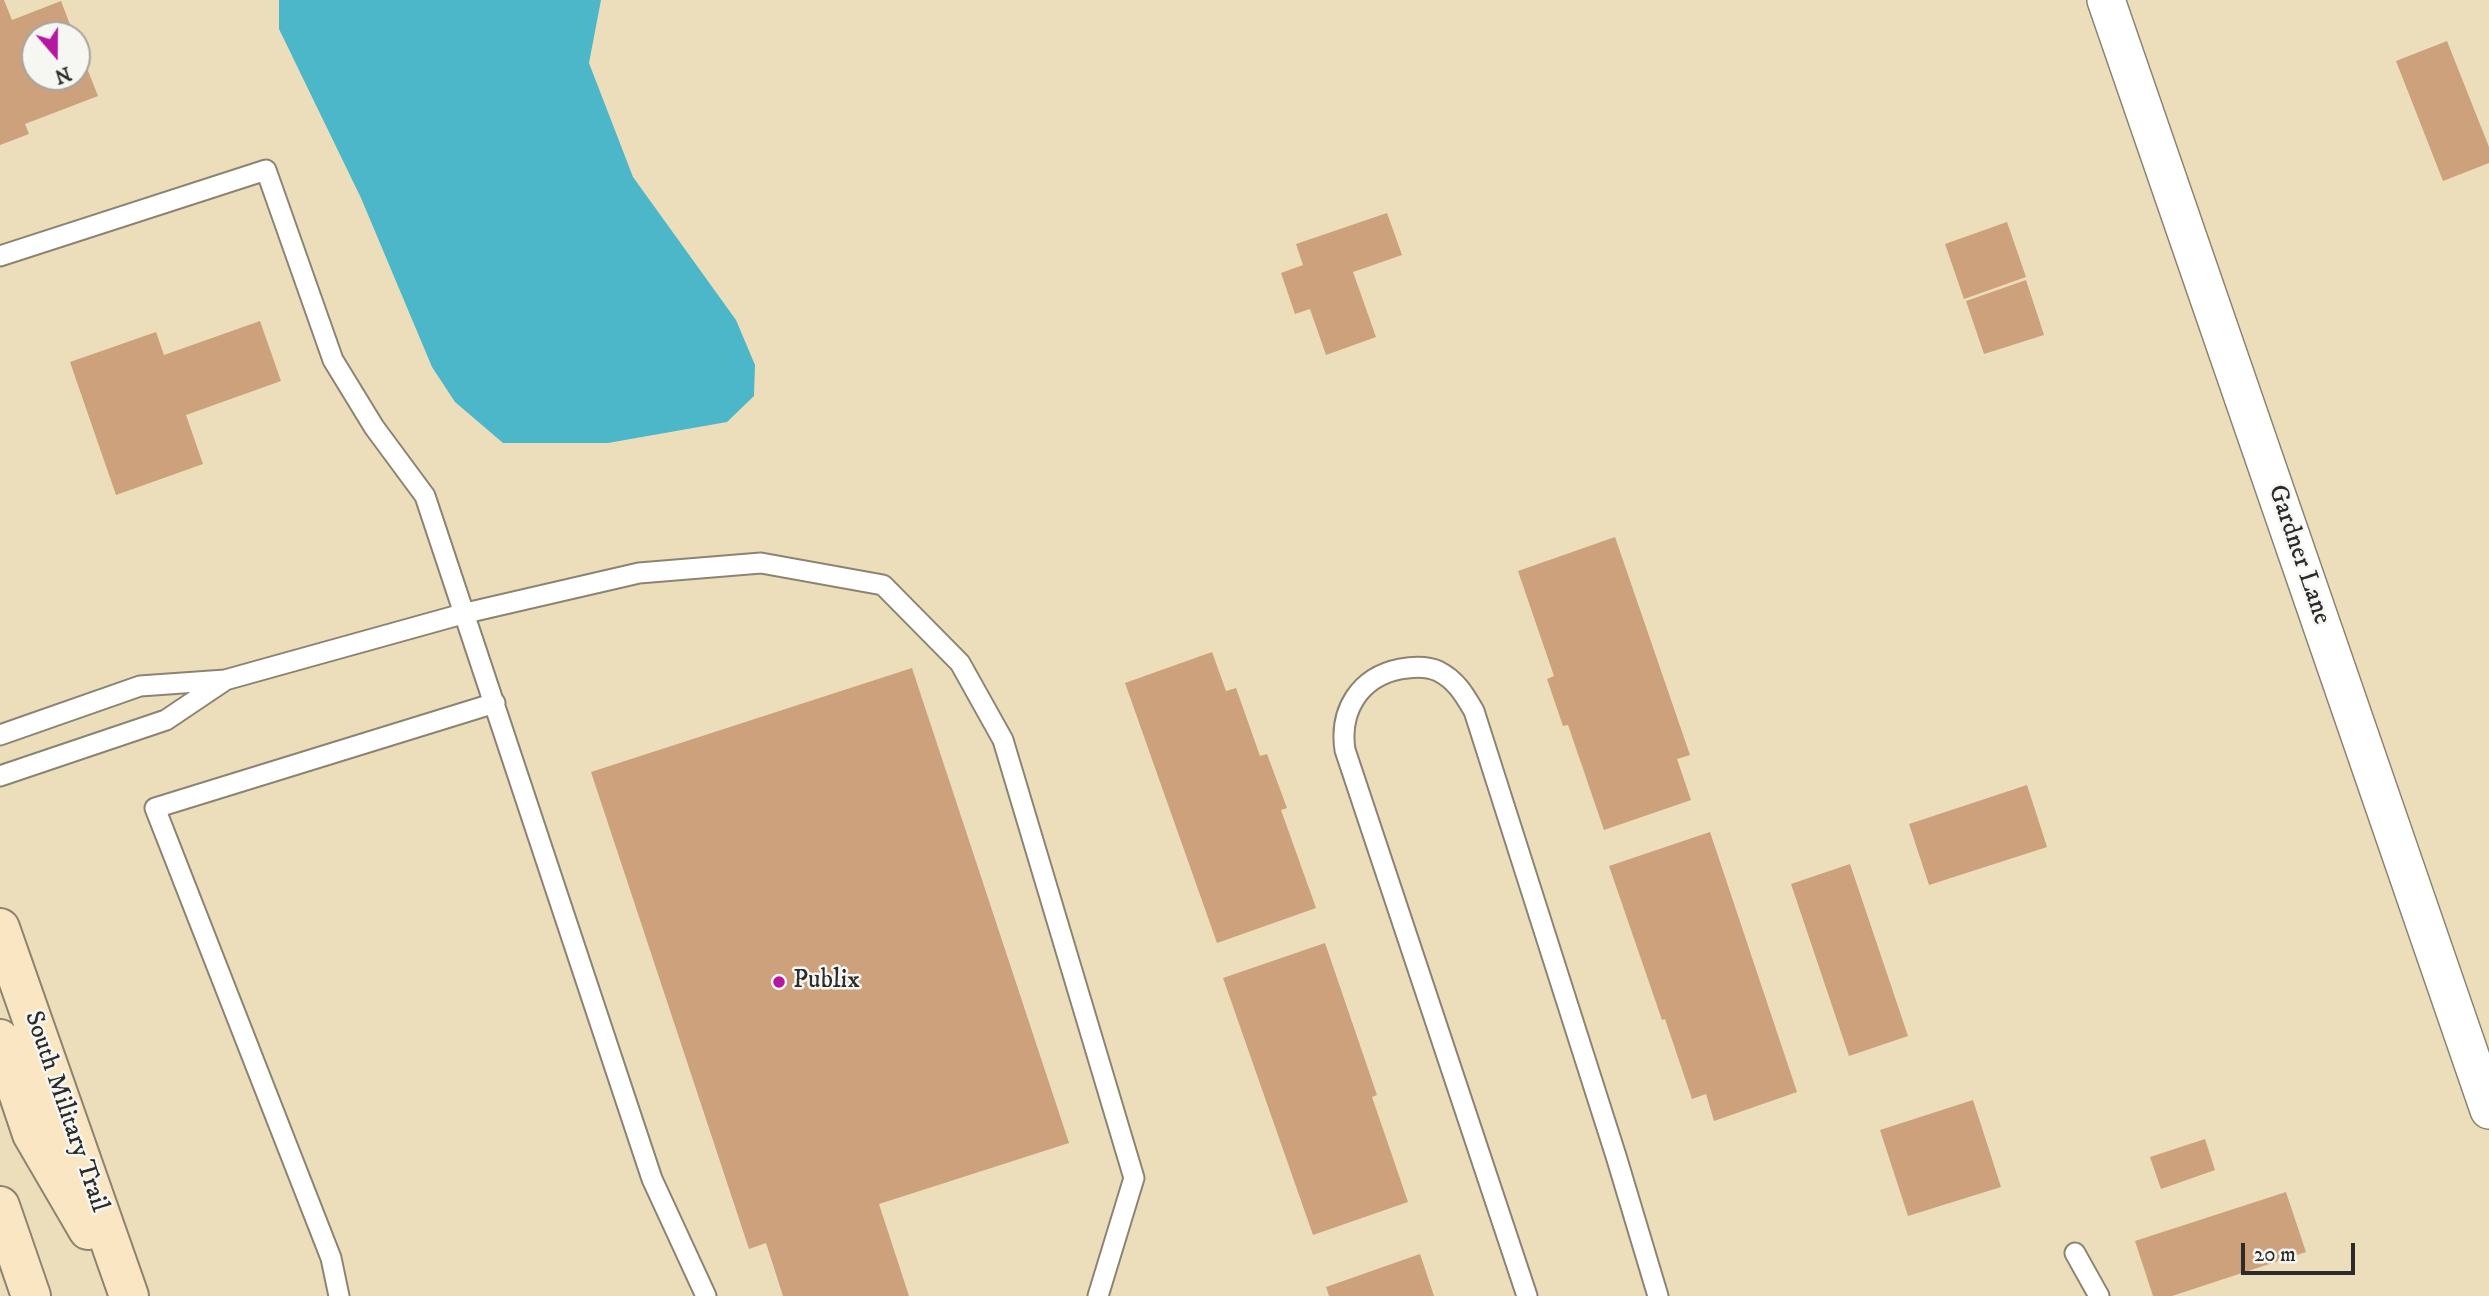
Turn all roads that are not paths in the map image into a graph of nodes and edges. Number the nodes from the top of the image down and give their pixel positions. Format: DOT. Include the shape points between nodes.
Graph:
graph roads {
  1 [pos="2106,0"];
  2 [pos="0,256"];
  3 [pos="466,613"];
  4 [pos="225,681"];
  5 [pos="495,703"];
  6 [pos="0,735"];
  7 [pos="0,776"];
  8 [pos="0,928"];
  9 [pos="0,1039"];
  10 [pos="2489,1110"];
  11 [pos="0,1206"];
  12 [pos="2074,1253"];
  13 [pos="31,1296"];
  14 [pos="127,1296"];
  15 [pos="339,1296"];
  16 [pos="706,1296"];
  17 [pos="1098,1296"];
  18 [pos="1527,1296"];
  19 [pos="1658,1296"];
  20 [pos="2099,1296"];
  1 -- 10 [label="street, Gardner Lane"];
  2 -- 3 [label="lane" via="266,170 333,360 374,427 425,496"];
  3 -- 4 [label="lane"];
  3 -- 5 [label="lane"];
  3 -- 17 [label="lane" via="639,573 761,563 883,585 960,663 1003,740 1133,1178"];
  4 -- 6 [label="lane" via="141,686"];
  4 -- 7 [label="lane" via="166,720"];
  5 -- 15 [label="lane" via="155,808 331,1258"];
  5 -- 16 [label="lane" via="652,1180"];
  8 -- 14 [label="main road, South Military Trail"];
  9 -- 14 [label="main road" via="32,1134"];
  11 -- 13 [label="main road"];
  12 -- 20 [label="lane"];
  18 -- 19 [label="lane" via="1345,750 1342,732 1349,706 1363,687 1384,672 1412,667 1436,670 1459,685 1474,711"];
}
